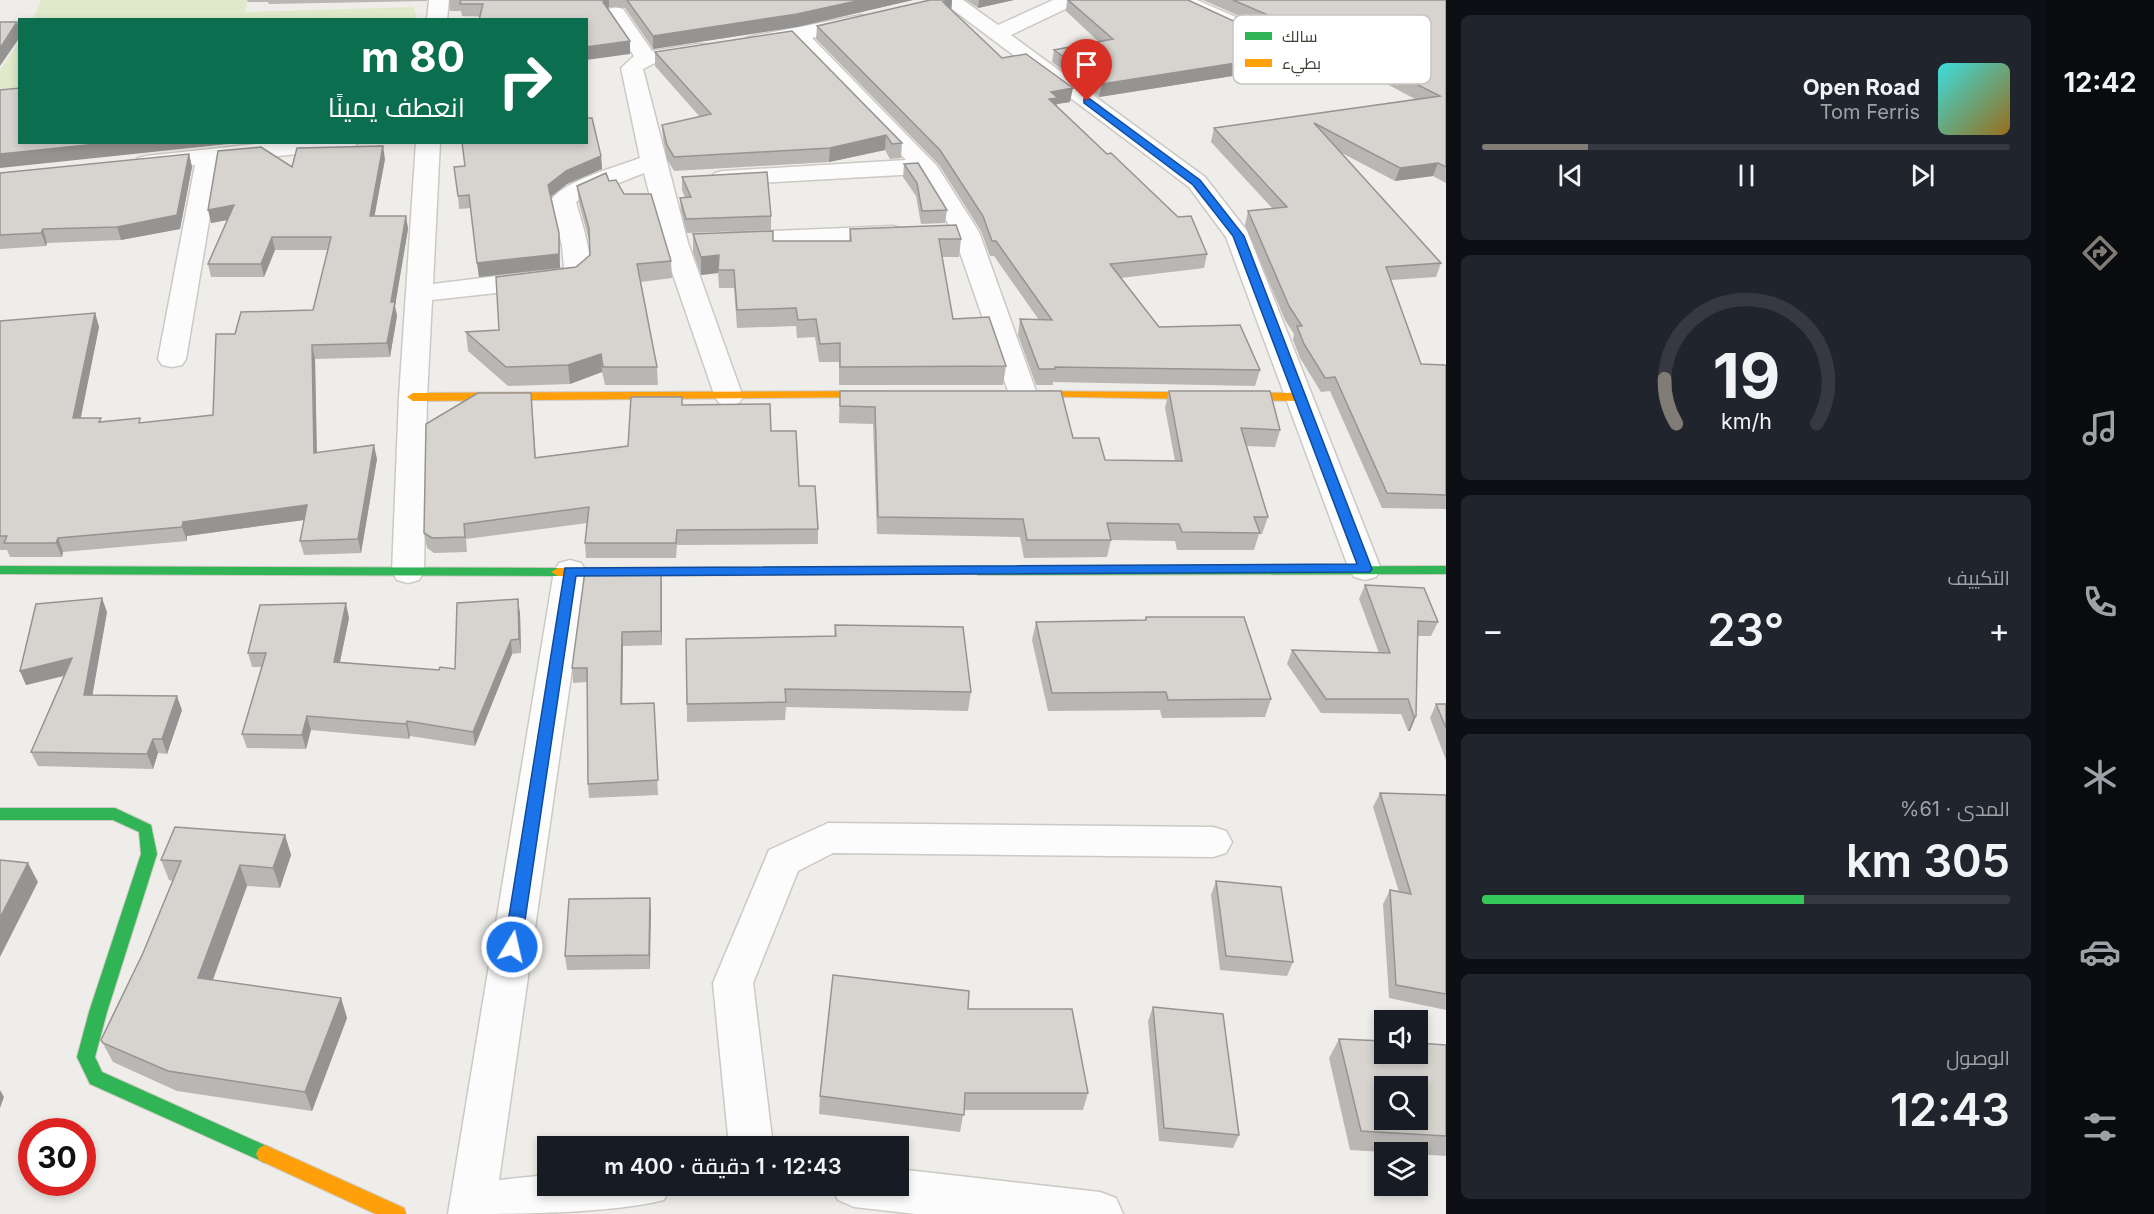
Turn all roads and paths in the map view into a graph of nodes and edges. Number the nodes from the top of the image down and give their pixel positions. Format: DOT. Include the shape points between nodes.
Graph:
graph roads {
  1 [pos="439,0"];
  2 [pos="1069,0"];
  3 [pos="1180,0"];
  4 [pos="942,2"];
  5 [pos="616,13"];
  6 [pos="879,16"];
  7 [pos="437,18"];
  8 [pos="1233,24"];
  9 [pos="996,34"];
  10 [pos="797,35"];
  11 [pos="646,58"];
  12 [pos="328,144"];
  13 [pos="428,144"];
  14 [pos="208,157"];
  15 [pos="925,165"];
  16 [pos="120,166"];
  17 [pos="674,176"];
  18 [pos="943,232"];
  19 [pos="695,242"];
  20 [pos="418,294"];
  21 [pos="172,358"];
  22 [pos="1012,394"];
  23 [pos="894,395"];
  24 [pos="413,397"];
  25 [pos="729,397"];
  26 [pos="1301,397"];
  27 [pos="1365,569"];
  28 [pos="0,570"];
  29 [pos="1446,570"];
  30 [pos="570,571"];
  31 [pos="408,572"];
  32 [pos="0,814"];
  33 [pos="1213,843"];
  34 [pos="750,1136"];
  35 [pos="909,1191"];
  36 [pos="567,1196"];
  37 [pos="472,1209"];
  38 [pos="397,1214"];
  39 [pos="1100,1214"];
  1 -- 7 [label="street"];
  2 -- 9 [label="street"];
  3 -- 8 [label="street"];
  4 -- 9 [label="street"];
  5 -- 11 [label="street"];
  6 -- 10 [label="street"];
  9 -- 26 [label="street" via="1197,183 1238,236"];
  10 -- 11 [label="street"];
  10 -- 15 [label="street"];
  11 -- 17 [label="street" via="632,68"];
  12 -- 14 [label="street"];
  13 -- 20 [label="street"];
  14 -- 16 [label="street"];
  14 -- 21 [label="street"];
  15 -- 17 [label="street"];
  15 -- 18 [label="street"];
  17 -- 19 [label="street"];
  17 -- 20 [label="street" via="574,192 563,200 577,271 568,277"];
  18 -- 19 [label="street"];
  18 -- 22 [label="street"];
  19 -- 25 [label="street"];
  20 -- 24 [label="street"];
  22 -- 26 [label="street"];
  23 -- 25 [label="street"];
  24 -- 25 [label="street"];
  24 -- 31 [label="street"];
  26 -- 27 [label="street"];
  27 -- 29 [label="street"];
  27 -- 30 [label="street"];
  28 -- 31 [label="street"];
  30 -- 31 [label="street"];
  30 -- 37 [label="street"];
  32 -- 38 [label="street" via="115,814 146,829 149,854 86,1057 96,1078"];
  33 -- 34 [label="street" via="828,838 783,861 733,983"];
  35 -- 39 [label="street"];
  36 -- 37 [label="street"];
}
